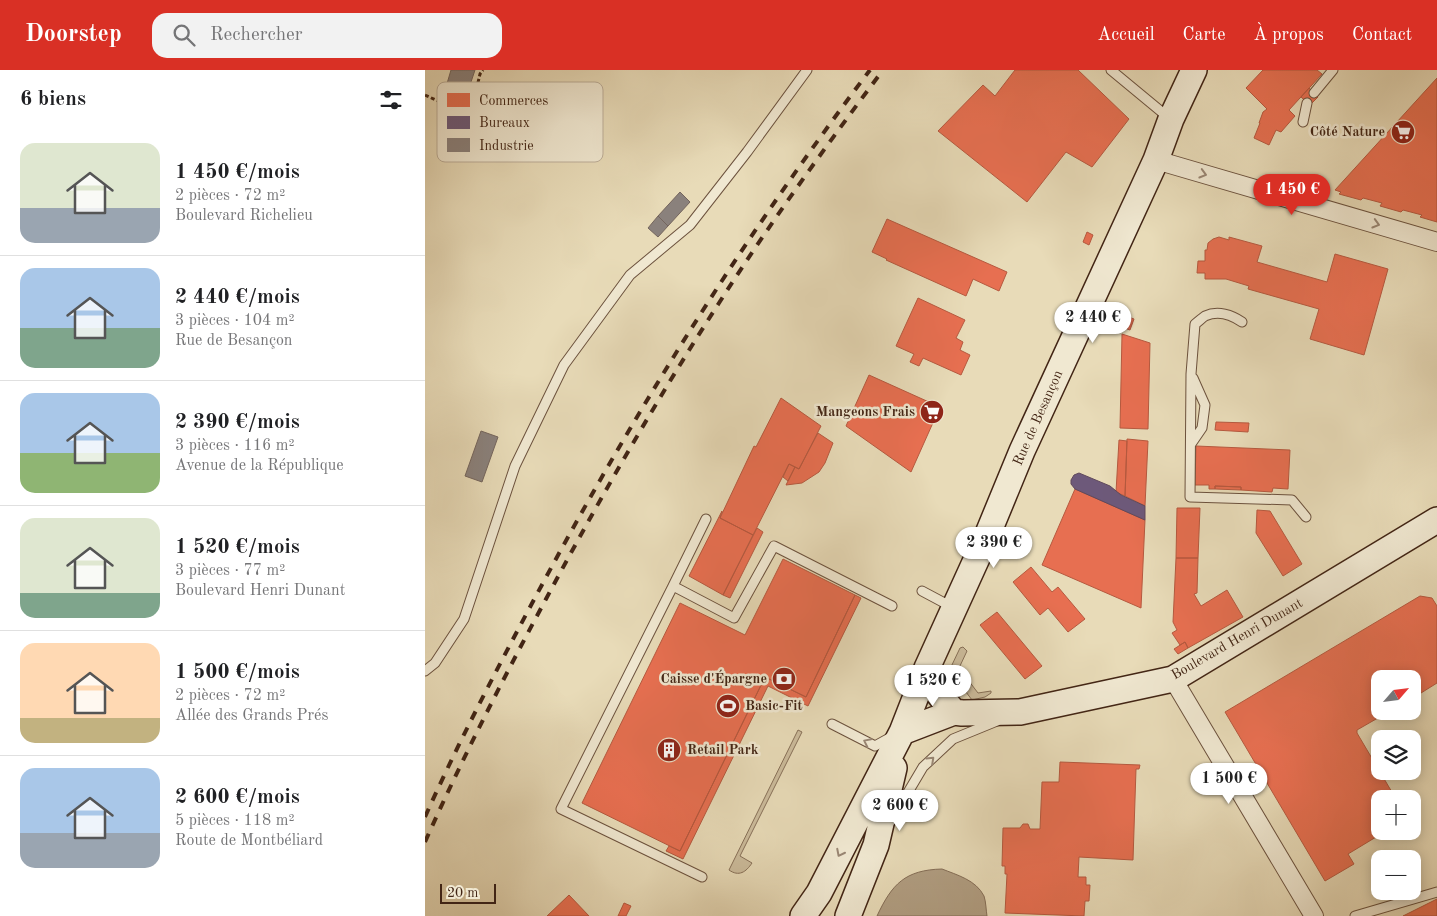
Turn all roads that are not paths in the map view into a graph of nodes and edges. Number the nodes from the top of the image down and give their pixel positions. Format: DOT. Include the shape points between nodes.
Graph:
graph roads {
  1 [pos="807,70"];
  2 [pos="1111,70"];
  3 [pos="1194,70"];
  4 [pos="1333,70"];
  5 [pos="1314,93"];
  6 [pos="1307,103"];
  7 [pos="1171,119"];
  8 [pos="1303,122"];
  9 [pos="1156,160"];
  10 [pos="1437,242"];
  11 [pos="1242,322"];
  12 [pos="1191,374"];
  13 [pos="1191,444"];
  14 [pos="1306,517"];
  15 [pos="706,519"];
  16 [pos="1437,520"];
  17 [pos="673,586"];
  18 [pos="922,591"];
  19 [pos="892,606"];
  20 [pos="955,608"];
  21 [pos="927,668"];
  22 [pos="425,671"];
  23 [pos="1173,679"];
  24 [pos="954,712"];
  25 [pos="1020,712"];
  26 [pos="831,724"];
  27 [pos="902,732"];
  28 [pos="876,845"];
  29 [pos="702,877"];
  30 [pos="1437,892"];
  31 [pos="803,916"];
  32 [pos="848,916"];
  33 [pos="1314,916"];
  34 [pos="1355,916"];
  1 -- 22 [label="lane" via="690,225 630,275 564,365 515,466 464,619 435,664"];
  2 -- 7 [label="lane"];
  3 -- 7 [label="main road, Rue de Besançon"];
  4 -- 5 [label="lane"];
  6 -- 8 [label="lane"];
  7 -- 9 [label="main road, Rue de Besançon"];
  9 -- 10 [label="street, one-way"];
  9 -- 20 [label="main road, Rue de Besançon" via="1022,451"];
  11 -- 12 [label="lane" via="1232,315 1217,313 1205,316 1195,324"];
  12 -- 13 [label="lane"];
  12 -- 13 [label="lane" via="1205,405 1202,428"];
  13 -- 14 [label="lane" via="1190,498 1292,500"];
  15 -- 17 [label="lane"];
  16 -- 23 [label="main road, Boulevard Henri Dunant"];
  17 -- 19 [label="lane" via="733,618 774,546"];
  17 -- 29 [label="lane" via="561,808"];
  18 -- 20 [label="lane"];
  20 -- 21 [label="main road, Rue de Besançon"];
  21 -- 24 [label="main road" via="932,686"];
  21 -- 27 [label="main road, Rue de Besançon"];
  23 -- 25 [label="main road, Boulevard Henri Dunant"];
  23 -- 33 [label="street"];
  24 -- 25 [label="main road, Boulevard Henri Dunant"];
  24 -- 27 [label="main road, Boulevard Henri Dunant"];
  28 -- 25 [label="lane, one-way" via="923,767 953,739"];
  27 -- 26 [label="lane, one-way" via="875,746"];
  27 -- 28 [label="main road"];
  27 -- 31 [label="main road, one-way" via="819,893"];
  28 -- 32 [label="main road"];
  30 -- 34 [label="lane"];
}
